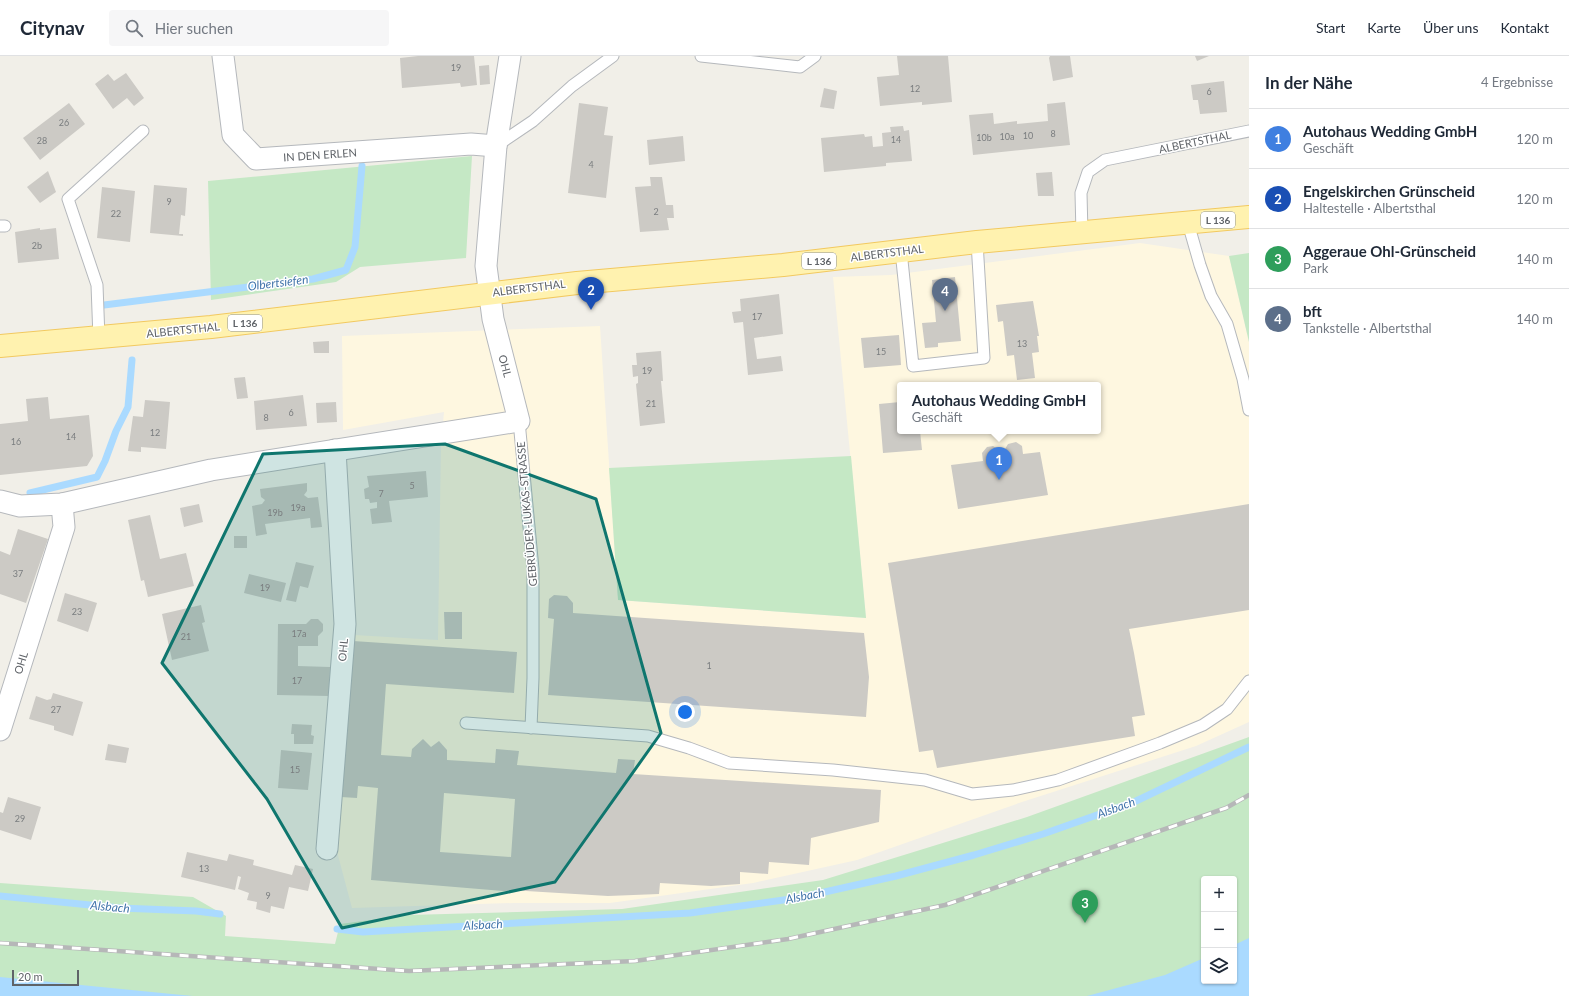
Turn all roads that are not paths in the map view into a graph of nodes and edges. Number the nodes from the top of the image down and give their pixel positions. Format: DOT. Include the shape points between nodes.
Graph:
graph roads {
  1 [pos="223,56"];
  2 [pos="510,56"];
  3 [pos="613,56"];
  4 [pos="701,56"];
  5 [pos="815,56"];
  6 [pos="143,131"];
  7 [pos="1249,131"];
  8 [pos="496,146"];
  9 [pos="1249,217"];
  10 [pos="1188,223"];
  11 [pos="1082,234"];
  12 [pos="977,242"];
  13 [pos="901,251"];
  14 [pos="488,293"];
  15 [pos="99,338"];
  16 [pos="0,346"];
  17 [pos="1249,410"];
  18 [pos="519,421"];
  19 [pos="336,450"];
  20 [pos="0,501"];
  21 [pos="62,504"];
  22 [pos="1249,681"];
  23 [pos="466,723"];
  24 [pos="531,728"];
  25 [pos="0,730"];
  26 [pos="327,849"];
  1 -- 8 [label="street, IN DEN ERLEN" via="234,135 256,159 471,144"];
  2 -- 8 [label="street"];
  3 -- 8 [label="lane" via="572,86 533,121"];
  4 -- 5 [label="lane" via="800,67"];
  6 -- 15 [label="lane" via="68,199 97,285"];
  7 -- 11 [label="lane, ALBERTSTHAL" via="1105,160 1088,172 1081,193"];
  8 -- 14 [label="street" via="486,266"];
  9 -- 10 [label="main road, ALBERTSTHAL / L 136"];
  10 -- 11 [label="main road, ALBERTSTHAL / L 136"];
  10 -- 17 [label="lane" via="1209,290 1227,324"];
  11 -- 12 [label="main road, ALBERTSTHAL / L 136"];
  12 -- 13 [label="main road, ALBERTSTHAL / L 136"];
  12 -- 13 [label="lane" via="984,358 913,366"];
  13 -- 14 [label="main road, ALBERTSTHAL / L 136"];
  14 -- 15 [label="main road, ALBERTSTHAL / L 136"];
  14 -- 18 [label="street, OHL" via="492,319"];
  15 -- 16 [label="main road, ALBERTSTHAL / L 136"];
  18 -- 19 [label="street"];
  18 -- 24 [label="lane, GEBRÜDER-LUKAS-STRASSE" via="533,569"];
  19 -- 21 [label="street" via="211,470"];
  19 -- 26 [label="street, OHL" via="345,624"];
  20 -- 21 [label="street" via="20,506"];
  21 -- 25 [label="street, OHL" via="64,527"];
  22 -- 24 [label="lane" via="1227,709 1203,725 1160,743 1058,780 1013,790 972,794 926,780 729,763 648,736"];
  23 -- 24 [label="lane"];
}
